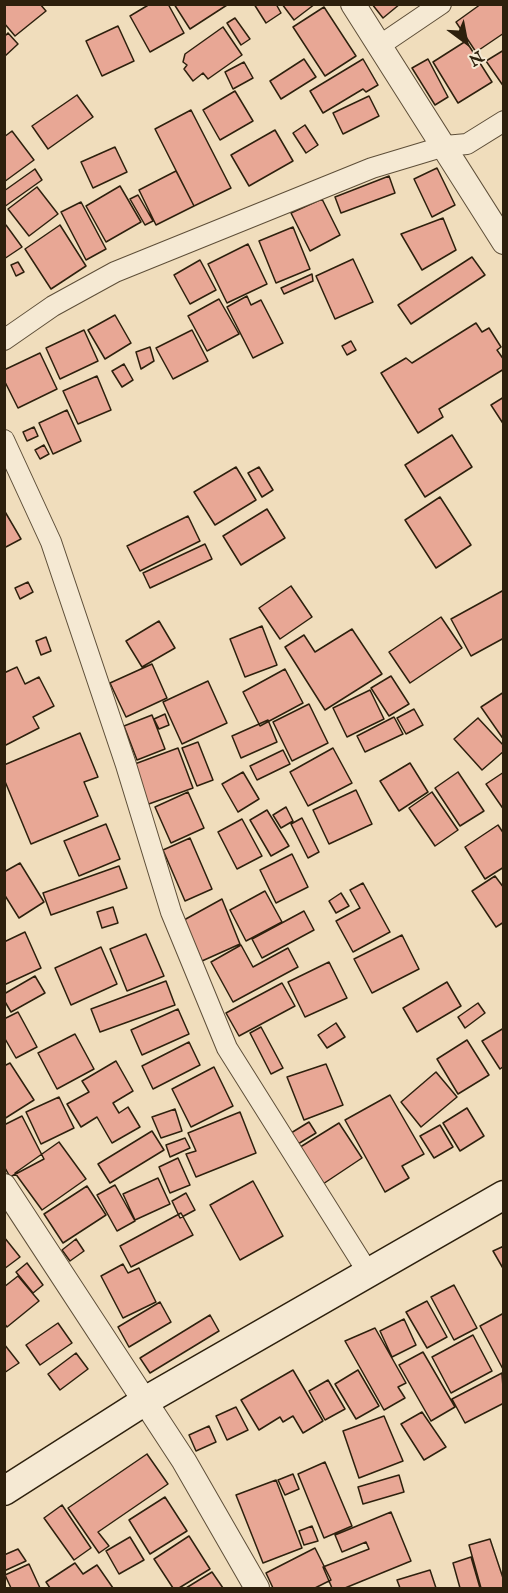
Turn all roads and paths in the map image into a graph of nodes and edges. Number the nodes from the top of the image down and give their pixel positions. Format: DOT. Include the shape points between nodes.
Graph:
graph roads {
  1 [pos="353,4"];
  2 [pos="441,4"];
  3 [pos="379,46"];
  4 [pos="504,121"];
  5 [pos="445,146"];
  6 [pos="504,242"];
  7 [pos="4,340"];
  8 [pos="4,440"];
  9 [pos="4,1186"];
  10 [pos="504,1195"];
  11 [pos="369,1274"];
  12 [pos="146,1401"];
  13 [pos="4,1491"];
  14 [pos="257,1588"];
  1 -- 3 [label="street"];
  2 -- 3 [label="street"];
  3 -- 5 [label="street"];
  4 -- 5 [label="street" via="467,144"];
  5 -- 6 [label="street"];
  5 -- 7 [label="street" via="372,168 115,272 53,306"];
  8 -- 11 [label="street" via="51,542 171,912 227,1048"];
  9 -- 12 [label="street"];
  10 -- 11 [label="main road"];
  11 -- 12 [label="main road"];
  12 -- 13 [label="main road"];
  12 -- 14 [label="street"];
}
